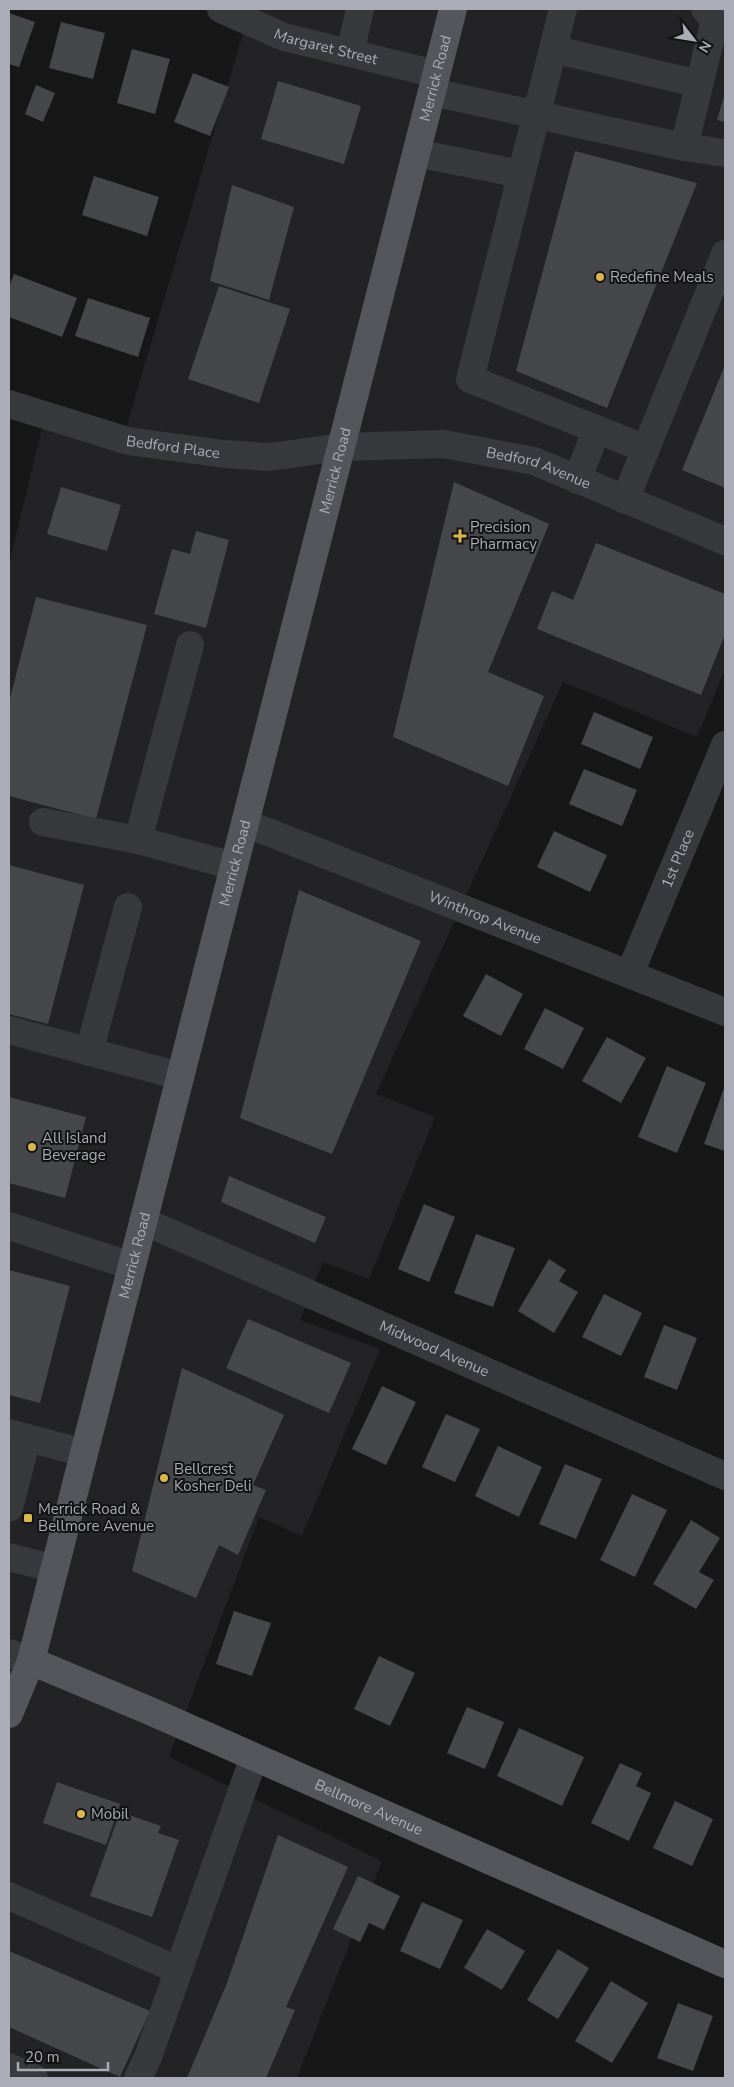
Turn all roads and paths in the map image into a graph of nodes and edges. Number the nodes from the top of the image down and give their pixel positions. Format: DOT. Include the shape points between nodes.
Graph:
graph roads {
  1 [pos="221,9"];
  2 [pos="360,9"];
  3 [pos="453,9"];
  4 [pos="563,9"];
  5 [pos="705,9"];
  6 [pos="553,49"];
  7 [pos="350,53"];
  8 [pos="434,83"];
  9 [pos="699,84"];
  10 [pos="536,114"];
  11 [pos="684,147"];
  12 [pos="416,153"];
  13 [pos="725,153"];
  14 [pos="521,174"];
  15 [pos="725,254"];
  16 [pos="9,404"];
  17 [pos="597,429"];
  18 [pos="341,447"];
  19 [pos="646,449"];
  20 [pos="577,480"];
  21 [pos="625,500"];
  22 [pos="725,541"];
  23 [pos="190,645"];
  24 [pos="725,745"];
  25 [pos="43,822"];
  26 [pos="245,823"];
  27 [pos="138,840"];
  28 [pos="234,866"];
  29 [pos="128,907"];
  30 [pos="630,973"];
  31 [pos="725,1012"];
  32 [pos="9,1030"];
  33 [pos="89,1052"];
  34 [pos="180,1076"];
  35 [pos="144,1221"];
  36 [pos="9,1226"];
  37 [pos="132,1266"];
  38 [pos="18,1435"];
  39 [pos="84,1453"];
  40 [pos="725,1476"];
  41 [pos="9,1507"];
  42 [pos="9,1557"];
  43 [pos="55,1569"];
  44 [pos="20,1657"];
  45 [pos="9,1714"];
  46 [pos="254,1757"];
  47 [pos="9,1896"];
  48 [pos="725,1964"];
  49 [pos="178,1970"];
  50 [pos="9,2067"];
  51 [pos="34,2078"];
  52 [pos="138,2078"];
  1 -- 7 [label="street, Margaret Street" via="284,37"];
  2 -- 7 [label="street"];
  3 -- 8 [label="main road, Merrick Road"];
  4 -- 6 [label="street"];
  5 -- 9 [label="street" via="714,20"];
  6 -- 9 [label="street"];
  6 -- 10 [label="street"];
  7 -- 8 [label="street, Margaret Street"];
  8 -- 10 [label="street, Margaret Street"];
  8 -- 12 [label="main road, Merrick Road"];
  9 -- 11 [label="street"];
  10 -- 11 [label="street, Margaret Street"];
  10 -- 14 [label="street"];
  11 -- 13 [label="street, Margaret Street"];
  12 -- 14 [label="street"];
  12 -- 18 [label="main road, Merrick Road"];
  14 -- 17 [label="street" via="470,379"];
  15 -- 19 [label="street"];
  16 -- 18 [label="street, Bedford Place" via="128,441 224,454 270,457"];
  17 -- 19 [label="street"];
  17 -- 20 [label="street"];
  18 -- 20 [label="street, Bedford Avenue" via="444,444 534,462"];
  18 -- 26 [label="main road, Merrick Road"];
  19 -- 21 [label="street"];
  20 -- 21 [label="street, Bedford Avenue"];
  21 -- 22 [label="street, Bedford Avenue"];
  23 -- 27 [label="street"];
  24 -- 30 [label="street, 1st Place"];
  25 -- 27 [label="street"];
  26 -- 28 [label="main road, Merrick Road"];
  26 -- 30 [label="street, Winthrop Avenue"];
  27 -- 28 [label="street"];
  28 -- 34 [label="main road, Merrick Road"];
  29 -- 33 [label="street"];
  30 -- 31 [label="street, Winthrop Avenue"];
  32 -- 33 [label="street"];
  33 -- 34 [label="street"];
  34 -- 35 [label="main road, Merrick Road"];
  35 -- 37 [label="main road, Merrick Road"];
  35 -- 40 [label="street, Midwood Avenue"];
  36 -- 37 [label="street"];
  37 -- 39 [label="main road, Merrick Road"];
  38 -- 39 [label="street"];
  38 -- 41 [label="street"];
  39 -- 43 [label="main road, Merrick Road"];
  42 -- 43 [label="street"];
  43 -- 44 [label="main road, Merrick Road"];
  44 -- 45 [label="main road, Merrick Road"];
  44 -- 46 [label="main road, Bellmore Avenue"];
  46 -- 48 [label="main road, Bellmore Avenue"];
  46 -- 49 [label="street"];
  47 -- 49 [label="street"];
  49 -- 52 [label="street"];
  50 -- 51 [label="street"];
}
